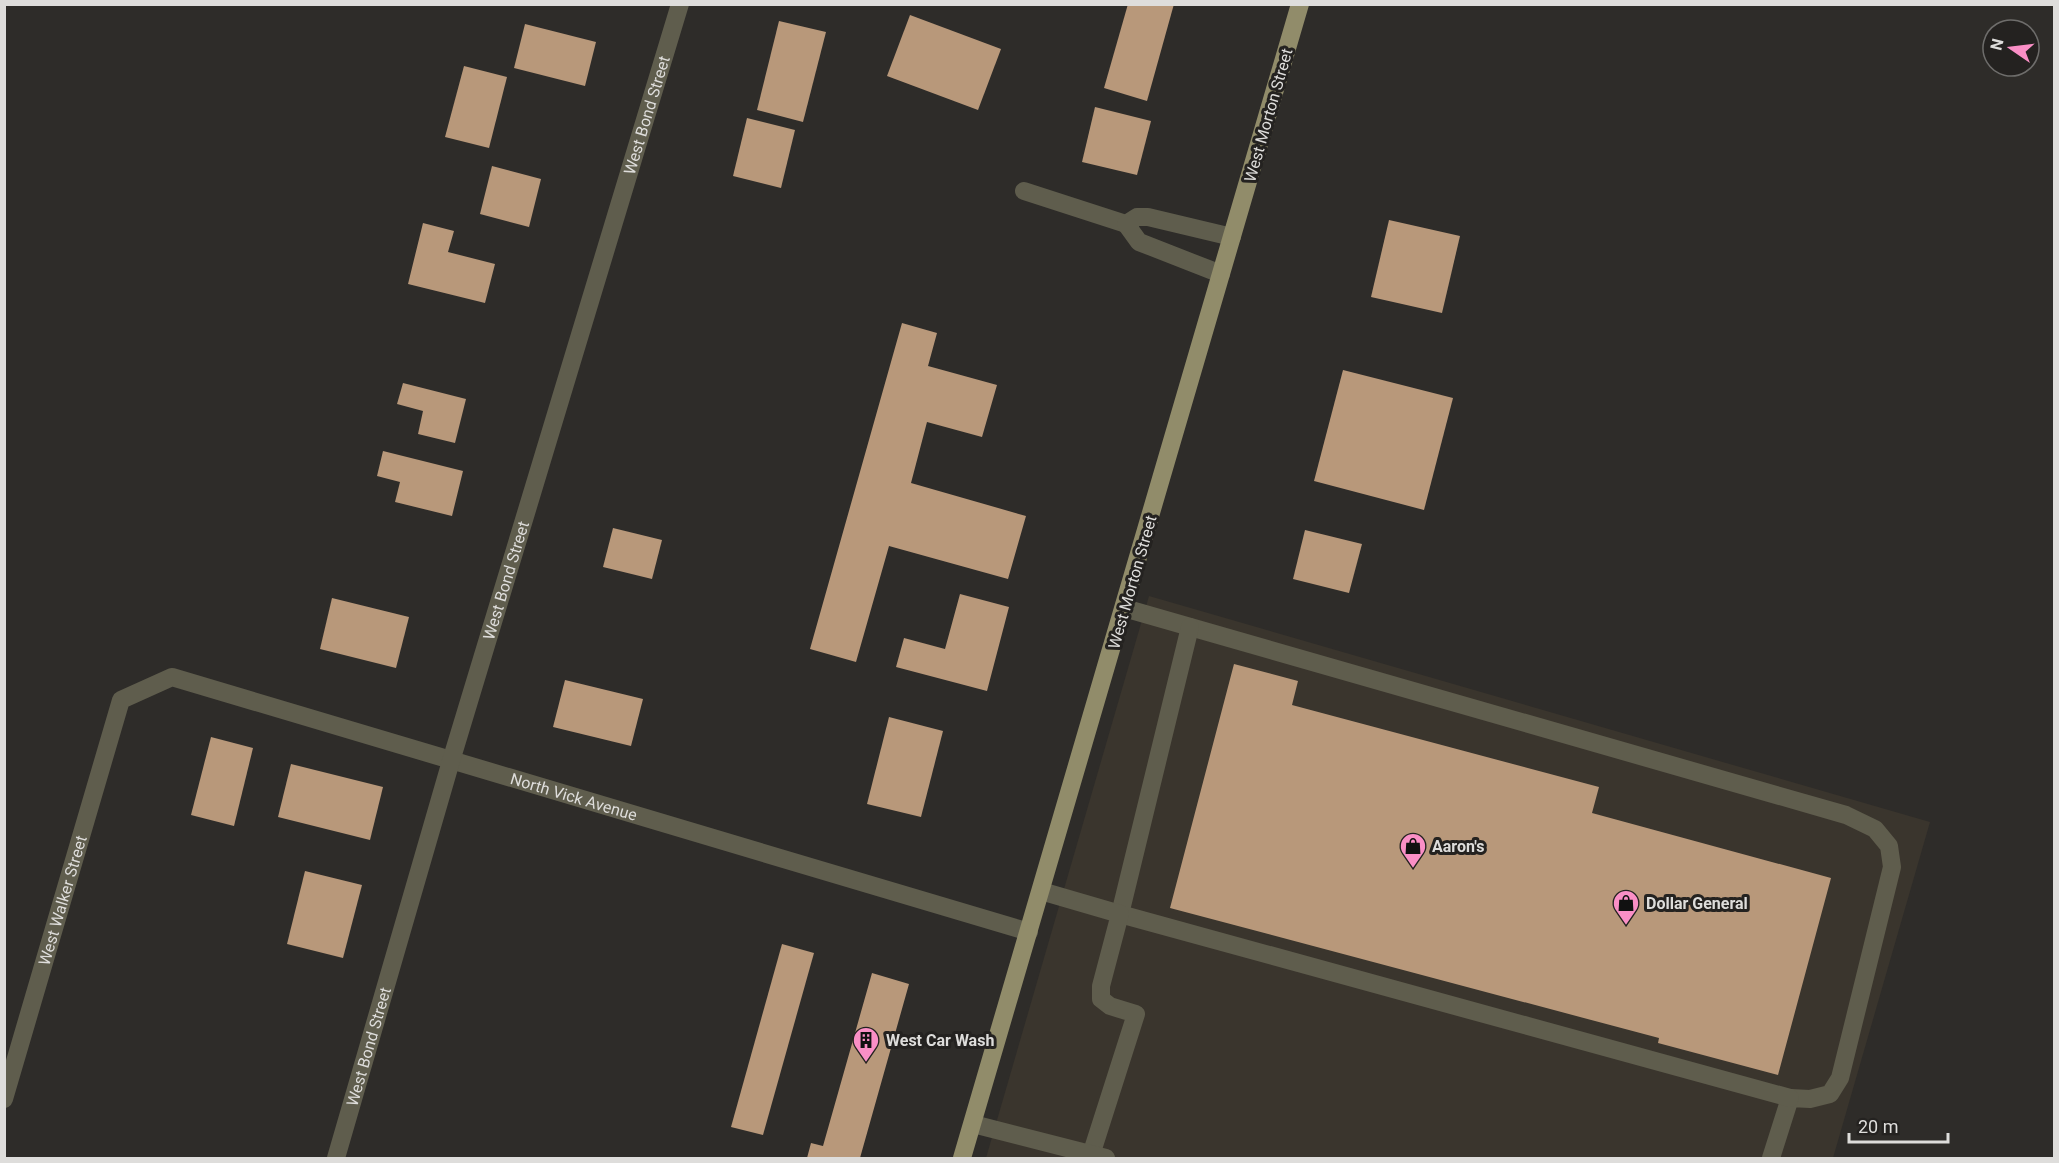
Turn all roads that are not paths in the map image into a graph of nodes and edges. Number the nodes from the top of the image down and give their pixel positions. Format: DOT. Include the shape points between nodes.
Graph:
graph roads {
  1 [pos="680,4"];
  2 [pos="1300,4"];
  3 [pos="1024,191"];
  4 [pos="1126,224"];
  5 [pos="1232,237"];
  6 [pos="1221,274"];
  7 [pos="1124,608"];
  8 [pos="1190,627"];
  9 [pos="121,700"];
  10 [pos="451,761"];
  11 [pos="1041,891"];
  12 [pos="1120,914"];
  13 [pos="1029,932"];
  14 [pos="1790,1098"];
  15 [pos="4,1099"];
  16 [pos="973,1124"];
  17 [pos="1098,1157"];
  18 [pos="336,1158"];
  19 [pos="963,1158"];
  20 [pos="1772,1158"];
  1 -- 10 [label="street, West Bond Street"];
  2 -- 5 [label="main road, West Morton Street"];
  3 -- 4 [label="street"];
  4 -- 5 [label="street" via="1137,217 1148,217"];
  4 -- 6 [label="street" via="1139,242"];
  5 -- 6 [label="main road, West Morton Street"];
  6 -- 7 [label="main road, West Morton Street"];
  7 -- 8 [label="street"];
  7 -- 11 [label="main road, West Morton Street"];
  8 -- 12 [label="street"];
  8 -- 14 [label="street" via="1846,815 1875,830 1889,846 1892,867 1840,1078 1830,1094"];
  9 -- 10 [label="street, North Vick Avenue" via="172,677"];
  9 -- 15 [label="street, West Walker Street"];
  10 -- 13 [label="street, North Vick Avenue"];
  10 -- 18 [label="street, West Bond Street"];
  11 -- 12 [label="street"];
  11 -- 13 [label="main road, West Morton Street"];
  12 -- 14 [label="street"];
  12 -- 17 [label="street" via="1101,999 1136,1014"];
  13 -- 16 [label="main road, West Morton Street"];
  14 -- 20 [label="street"];
  16 -- 17 [label="street"];
  16 -- 19 [label="main road, West Morton Street"];
}
